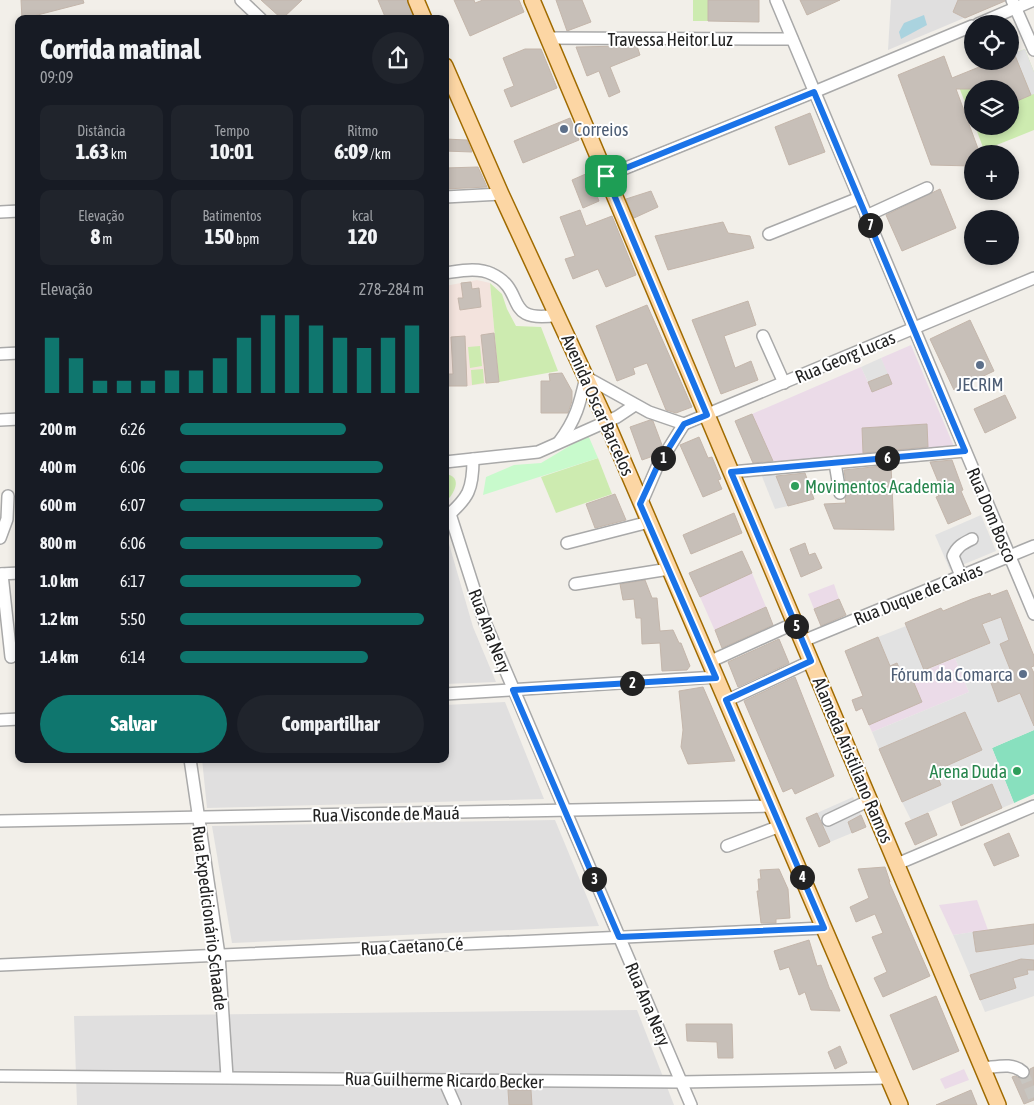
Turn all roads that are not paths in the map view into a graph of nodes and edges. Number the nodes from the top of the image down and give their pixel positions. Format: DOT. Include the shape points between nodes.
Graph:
graph roads {
  1 [pos="241,0"];
  2 [pos="416,0"];
  3 [pos="532,0"];
  4 [pos="776,0"];
  5 [pos="1034,0"];
  6 [pos="1014,4"];
  7 [pos="256,15"];
  8 [pos="422,15"];
  9 [pos="994,15"];
  10 [pos="964,29"];
  11 [pos="548,38"];
  12 [pos="792,39"];
  13 [pos="1034,50"];
  14 [pos="449,75"];
  15 [pos="814,92"];
  16 [pos="606,176"];
  17 [pos="927,188"];
  18 [pos="501,194"];
  19 [pos="449,197"];
  20 [pos="859,198"];
  21 [pos="0,212"];
  22 [pos="15,212"];
  23 [pos="866,216"];
  24 [pos="770,234"];
  25 [pos="449,273"];
  26 [pos="1034,278"];
  27 [pos="558,315"];
  28 [pos="914,328"];
  29 [pos="763,336"];
  30 [pos="15,353"];
  31 [pos="0,354"];
  32 [pos="586,377"];
  33 [pos="784,383"];
  34 [pos="635,405"];
  35 [pos="707,415"];
  36 [pos="15,419"];
  37 [pos="0,420"];
  38 [pos="606,422"];
  39 [pos="684,424"];
  40 [pos="557,443"];
  41 [pos="965,451"];
  42 [pos="473,459"];
  43 [pos="449,462"];
  44 [pos="835,463"];
  45 [pos="731,472"];
  46 [pos="840,493"];
  47 [pos="8,496"];
  48 [pos="640,504"];
  49 [pos="449,514"];
  50 [pos="449,522"];
  51 [pos="649,522"];
  52 [pos="0,538"];
  53 [pos="972,539"];
  54 [pos="567,543"];
  55 [pos="1034,546"];
  56 [pos="1010,557"];
  57 [pos="669,569"];
  58 [pos="15,573"];
  59 [pos="1,574"];
  60 [pos="962,576"];
  61 [pos="575,584"];
  62 [pos="1034,614"];
  63 [pos="795,623"];
  64 [pos="803,641"];
  65 [pos="11,657"];
  66 [pos="811,661"];
  67 [pos="709,662"];
  68 [pos="716,678"];
  69 [pos="513,690"];
  70 [pos="449,694"];
  71 [pos="726,700"];
  72 [pos="15,719"];
  73 [pos="0,720"];
  74 [pos="190,763"];
  75 [pos="870,800"];
  76 [pos="772,806"];
  77 [pos="1034,806"];
  78 [pos="565,810"];
  79 [pos="197,817"];
  80 [pos="828,820"];
  81 [pos="0,822"];
  82 [pos="780,826"];
  83 [pos="727,846"];
  84 [pos="896,864"];
  85 [pos="824,928"];
  86 [pos="619,937"];
  87 [pos="219,955"];
  88 [pos="0,965"];
  89 [pos="983,1068"];
  90 [pos="1022,1072"];
  91 [pos="0,1076"];
  92 [pos="227,1078"];
  93 [pos="888,1078"];
  94 [pos="444,1080"];
  95 [pos="681,1082"];
  96 [pos="455,1105"];
  97 [pos="691,1105"];
  98 [pos="900,1105"];
  99 [pos="998,1105"];
  1 -- 7 [label="street"];
  2 -- 8 [label="main road"];
  3 -- 11 [label="main road, Alameda Aristiliano Ramos"];
  4 -- 12 [label="street, Rua Dom Bosco"];
  5 -- 6 [label="street"];
  6 -- 9 [label="street"];
  6 -- 13 [label="street"];
  10 -- 15 [label="street"];
  11 -- 12 [label="street, Travessa Heitor Luz"];
  11 -- 16 [label="main road, Alameda Aristiliano Ramos"];
  12 -- 15 [label="street, Rua Dom Bosco"];
  14 -- 18 [label="main road, Avenida Oscar Barcelos"];
  15 -- 16 [label="street"];
  15 -- 20 [label="street, Rua Dom Bosco"];
  16 -- 35 [label="main road, Alameda Aristiliano Ramos"];
  17 -- 23 [label="street"];
  18 -- 19 [label="street"];
  18 -- 27 [label="main road, Avenida Oscar Barcelos"];
  20 -- 23 [label="street, Rua Dom Bosco"];
  20 -- 24 [label="street"];
  21 -- 22 [label="street"];
  23 -- 28 [label="street, Rua Dom Bosco"];
  25 -- 27 [label="street" via="480,270 491,273 507,286 523,312 537,317"];
  26 -- 28 [label="street, Rua Georg Lucas"];
  27 -- 32 [label="main road, Avenida Oscar Barcelos"];
  28 -- 33 [label="street, Rua Georg Lucas"];
  28 -- 41 [label="street, Rua Dom Bosco"];
  29 -- 33 [label="street"];
  30 -- 31 [label="street"];
  32 -- 34 [label="street"];
  32 -- 38 [label="main road, Avenida Oscar Barcelos"];
  32 -- 40 [label="street" via="576,415"];
  33 -- 35 [label="street, Rua Georg Lucas"];
  34 -- 38 [label="street"];
  34 -- 39 [label="street"];
  35 -- 39 [label="street, Rua Georg Lucas"];
  35 -- 45 [label="main road, Alameda Aristiliano Ramos"];
  36 -- 37 [label="street"];
  38 -- 40 [label="street"];
  38 -- 48 [label="main road, Avenida Oscar Barcelos"];
  39 -- 48 [label="street" via="657,467"];
  40 -- 42 [label="street" via="538,452"];
  41 -- 44 [label="street"];
  41 -- 56 [label="street, Rua Dom Bosco"];
  42 -- 43 [label="street"];
  42 -- 49 [label="street" via="471,488"];
  44 -- 45 [label="street"];
  44 -- 46 [label="street"];
  45 -- 63 [label="main road, Alameda Aristiliano Ramos"];
  47 -- 52 [label="street" via="7,519"];
  48 -- 51 [label="main road, Avenida Oscar Barcelos"];
  50 -- 69 [label="street, Rua Ana Nery"];
  51 -- 54 [label="street"];
  51 -- 57 [label="main road, Avenida Oscar Barcelos"];
  53 -- 60 [label="street" via="960,545 953,556"];
  55 -- 56 [label="street, Rua Duque de Caxias"];
  56 -- 60 [label="street, Rua Duque de Caxias"];
  56 -- 62 [label="street, Rua Dom Bosco"];
  57 -- 61 [label="street"];
  57 -- 67 [label="main road, Avenida Oscar Barcelos"];
  58 -- 59 [label="street"];
  59 -- 65 [label="street"];
  60 -- 64 [label="street, Rua Duque de Caxias"];
  63 -- 64 [label="main road, Alameda Aristiliano Ramos"];
  63 -- 67 [label="street"];
  64 -- 66 [label="main road, Alameda Aristiliano Ramos"];
  66 -- 71 [label="street"];
  66 -- 75 [label="main road, Alameda Aristiliano Ramos"];
  67 -- 68 [label="main road, Avenida Oscar Barcelos"];
  68 -- 69 [label="street"];
  68 -- 71 [label="main road, Avenida Oscar Barcelos"];
  69 -- 70 [label="street"];
  69 -- 78 [label="street, Rua Ana Nery"];
  71 -- 76 [label="main road, Avenida Oscar Barcelos"];
  72 -- 73 [label="street"];
  74 -- 79 [label="street, Rua Expedicionário Schaade"];
  75 -- 80 [label="street"];
  75 -- 84 [label="main road, Alameda Aristiliano Ramos"];
  76 -- 78 [label="street, Rua Visconde de Mauá"];
  76 -- 82 [label="main road, Avenida Oscar Barcelos"];
  77 -- 84 [label="street"];
  78 -- 79 [label="street, Rua Visconde de Mauá"];
  78 -- 86 [label="street, Rua Ana Nery"];
  79 -- 81 [label="street, Rua Visconde de Mauá"];
  79 -- 87 [label="street, Rua Expedicionário Schaade"];
  82 -- 83 [label="street"];
  82 -- 85 [label="main road, Avenida Oscar Barcelos"];
  84 -- 89 [label="main road, Alameda Aristiliano Ramos"];
  85 -- 86 [label="street, Rua Caetano Cé"];
  85 -- 93 [label="main road, Avenida Oscar Barcelos"];
  86 -- 87 [label="street, Rua Caetano Cé"];
  86 -- 95 [label="street, Rua Ana Nery"];
  87 -- 88 [label="street, Rua Caetano Cé"];
  87 -- 92 [label="street, Rua Expedicionário Schaade"];
  89 -- 90 [label="street" via="1012,1066"];
  89 -- 99 [label="main road, Alameda Aristiliano Ramos"];
  91 -- 92 [label="street, Rua Guilherme Ricardo Becker"];
  92 -- 94 [label="street, Rua Guilherme Ricardo Becker"];
  93 -- 95 [label="street, Rua Guilherme Ricardo Becker"];
  93 -- 98 [label="main road, Avenida Oscar Barcelos"];
  94 -- 95 [label="street, Rua Guilherme Ricardo Becker"];
  94 -- 96 [label="street"];
  95 -- 97 [label="street, Rua Ana Nery"];
}
